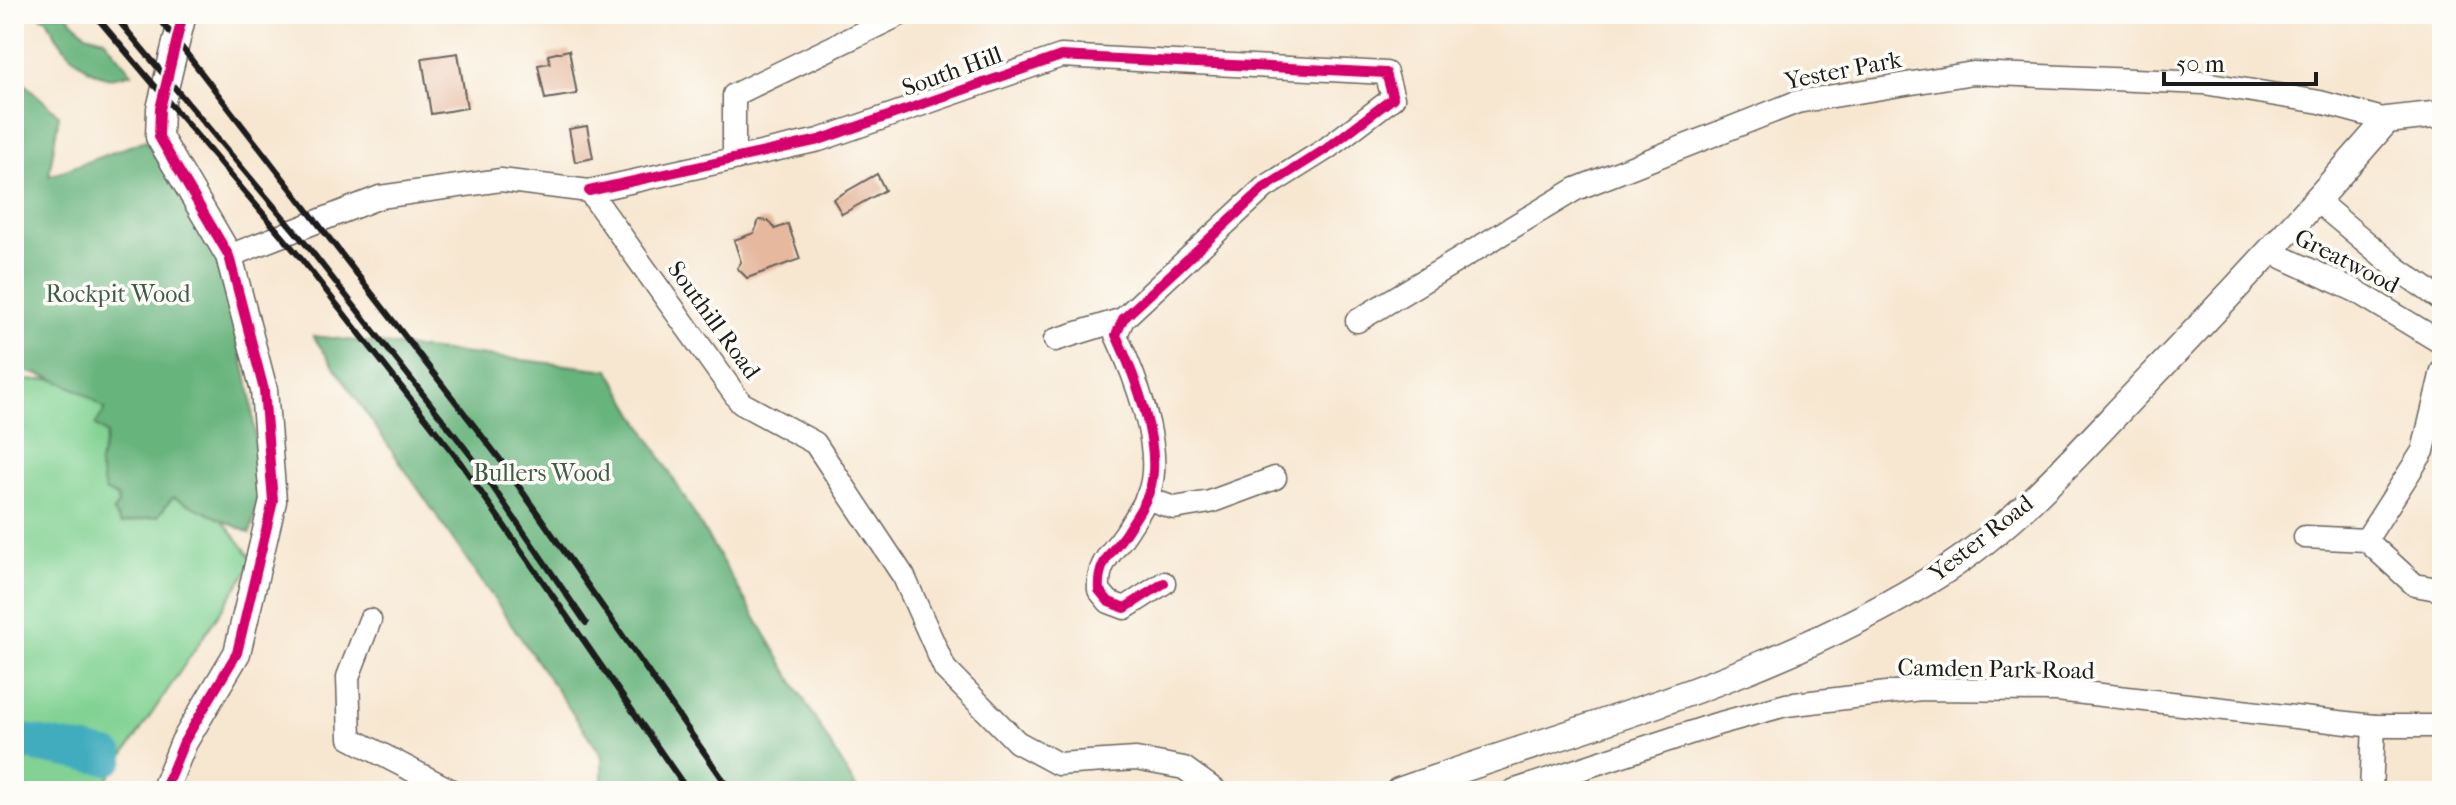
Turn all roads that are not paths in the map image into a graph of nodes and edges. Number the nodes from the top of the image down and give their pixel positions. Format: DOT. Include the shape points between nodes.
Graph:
graph roads {
  1 [pos="183,14"];
  2 [pos="901,14"];
  3 [pos="2442,114"];
  4 [pos="2387,120"];
  5 [pos="734,156"];
  6 [pos="589,191"];
  7 [pos="2317,201"];
  8 [pos="2269,251"];
  9 [pos="229,256"];
  10 [pos="2442,300"];
  11 [pos="1123,319"];
  12 [pos="1357,321"];
  13 [pos="1055,340"];
  14 [pos="2442,343"];
  15 [pos="2442,371"];
  16 [pos="1275,478"];
  17 [pos="1146,498"];
  18 [pos="2305,537"];
  19 [pos="2366,540"];
  20 [pos="1164,583"];
  21 [pos="2442,590"];
  22 [pos="370,620"];
  23 [pos="2374,726"];
  24 [pos="2442,726"];
  25 [pos="164,791"];
  26 [pos="452,791"];
  27 [pos="1216,791"];
  28 [pos="1399,791"];
  29 [pos="1513,791"];
  30 [pos="2371,791"];
  1 -- 9 [label="street" via="160,109 159,137"];
  2 -- 5 [label="street" via="734,95"];
  3 -- 4 [label="street"];
  4 -- 7 [label="street, Yester Road"];
  4 -- 12 [label="street, Yester Park" via="2320,102 2204,83 1973,73 1797,102 1576,189"];
  5 -- 6 [label="street, South Hill"];
  5 -- 11 [label="street, South Hill" via="819,140 1061,56 1386,73 1393,98 1264,188"];
  6 -- 9 [label="street" via="501,180 380,197"];
  6 -- 27 [label="street, Southill Road" via="741,403 815,443 904,577 945,669 1017,742 1058,764 1136,759 1184,768"];
  7 -- 8 [label="street, Yester Road"];
  7 -- 10 [label="street"];
  8 -- 14 [label="street, Greatwood" via="2356,291"];
  8 -- 28 [label="street, Yester Road" via="2065,469 1947,569 1833,633 1695,692"];
  9 -- 25 [label="street" via="264,390 273,501 237,653 184,742"];
  11 -- 13 [label="street"];
  11 -- 17 [label="street" via="1116,335 1143,409 1153,457"];
  15 -- 19 [label="street" via="2423,451"];
  16 -- 17 [label="street" via="1210,502 1174,508"];
  17 -- 20 [label="street" via="1123,537 1103,558 1099,590 1109,602 1125,608"];
  18 -- 19 [label="street"];
  19 -- 21 [label="street" via="2415,585"];
  22 -- 26 [label="street" via="348,677 350,738"];
  23 -- 24 [label="street, Camden Park Road"];
  23 -- 29 [label="street, Camden Park Road" via="2057,690 1921,689 1786,705"];
  23 -- 30 [label="street"];
}
